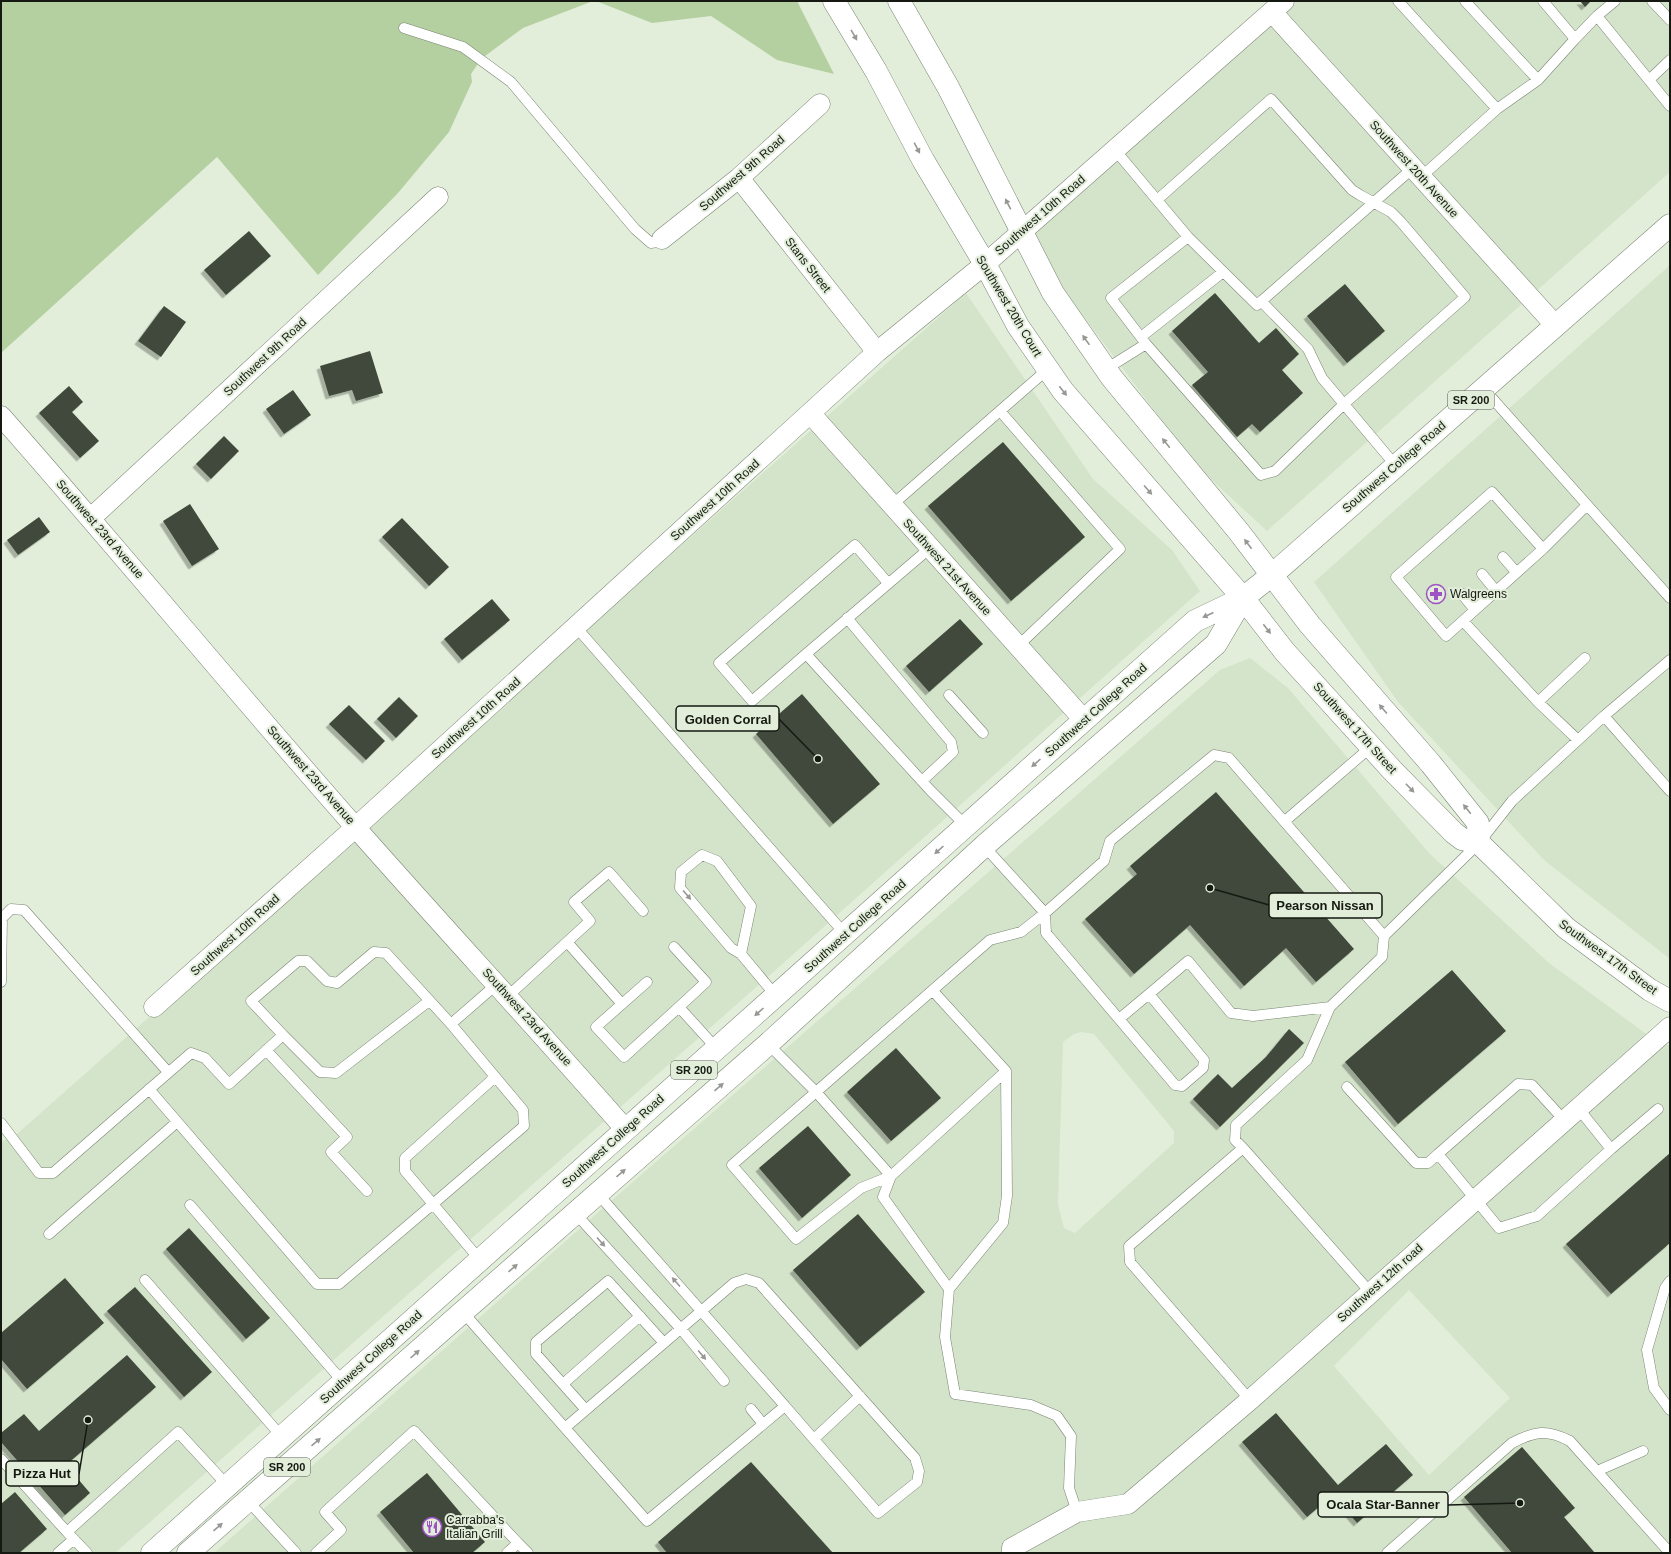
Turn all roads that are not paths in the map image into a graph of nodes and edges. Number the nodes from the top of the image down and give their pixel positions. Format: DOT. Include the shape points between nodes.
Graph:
graph roads {
  1 [pos="834,1"];
  2 [pos="899,1"];
  3 [pos="1398,1"];
  4 [pos="1465,1"];
  5 [pos="1543,1"];
  6 [pos="1615,1"];
  7 [pos="1652,1"];
  8 [pos="1278,6"];
  9 [pos="1597,16"];
  10 [pos="1670,20"];
  11 [pos="404,28"];
  12 [pos="1575,39"];
  13 [pos="1670,60"];
  14 [pos="1538,80"];
  15 [pos="1649,80"];
  16 [pos="820,104"];
  17 [pos="1670,106"];
  18 [pos="1497,109"];
  19 [pos="1114,150"];
  20 [pos="1417,173"];
  21 [pos="739,178"];
  22 [pos="438,197"];
  23 [pos="1157,200"];
  24 [pos="1374,202"];
  25 [pos="1670,225"];
  26 [pos="1022,231"];
  27 [pos="1188,237"];
  28 [pos="662,239"];
  29 [pos="985,264"];
  30 [pos="1223,272"];
  31 [pos="1261,301"];
  32 [pos="1555,326"];
  33 [pos="1144,340"];
  34 [pos="877,352"];
  35 [pos="1048,369"];
  36 [pos="1106,369"];
  37 [pos="1483,388"];
  38 [pos="1344,404"];
  39 [pos="1000,411"];
  40 [pos="810,413"];
  41 [pos="1,416"];
  42 [pos="1396,466"];
  43 [pos="892,505"];
  44 [pos="1587,505"];
  45 [pos="1466,514"];
  46 [pos="91,518"];
  47 [pos="1474,522"];
  48 [pos="930,548"];
  49 [pos="1543,549"];
  50 [pos="1503,557"];
  51 [pos="1516,572"];
  52 [pos="1482,574"];
  53 [pos="1272,575"];
  54 [pos="888,583"];
  55 [pos="1496,591"];
  56 [pos="1460,593"];
  57 [pos="1243,598"];
  58 [pos="1670,598"];
  59 [pos="1475,610"];
  60 [pos="847,618"];
  61 [pos="1463,621"];
  62 [pos="576,627"];
  63 [pos="1018,646"];
  64 [pos="806,654"];
  65 [pos="1585,658"];
  66 [pos="1670,660"];
  67 [pos="949,695"];
  68 [pos="1538,702"];
  69 [pos="1604,716"];
  70 [pos="1084,720"];
  71 [pos="983,733"];
  72 [pos="1578,740"];
  73 [pos="1372,746"];
  74 [pos="922,781"];
  75 [pos="1670,791"];
  76 [pos="1285,821"];
  77 [pos="966,826"];
  78 [pos="356,827"];
  79 [pos="1479,843"];
  80 [pos="984,846"];
  81 [pos="643,911"];
  82 [pos="1045,913"];
  83 [pos="845,934"];
  84 [pos="1384,936"];
  85 [pos="567,942"];
  86 [pos="674,947"];
  87 [pos="741,954"];
  88 [pos="1,982"];
  89 [pos="647,982"];
  90 [pos="503,990"];
  91 [pos="933,991"];
  92 [pos="1149,994"];
  93 [pos="776,996"];
  94 [pos="429,1001"];
  95 [pos="1670,1001"];
  96 [pos="622,1004"];
  97 [pos="154,1007"];
  98 [pos="678,1007"];
  99 [pos="1330,1007"];
  100 [pos="1119,1019"];
  101 [pos="451,1024"];
  102 [pos="1670,1027"];
  103 [pos="283,1035"];
  104 [pos="768,1044"];
  105 [pos="717,1049"];
  106 [pos="266,1050"];
  107 [pos="1006,1071"];
  108 [pos="168,1072"];
  109 [pos="495,1077"];
  110 [pos="1347,1087"];
  111 [pos="149,1089"];
  112 [pos="816,1092"];
  113 [pos="1658,1109"];
  114 [pos="1571,1114"];
  115 [pos="177,1122"];
  116 [pos="1,1123"];
  117 [pos="626,1130"];
  118 [pos="1243,1148"];
  119 [pos="1611,1149"];
  120 [pos="1438,1154"];
  121 [pos="890,1176"];
  122 [pos="367,1190"];
  123 [pos="598,1194"];
  124 [pos="1475,1199"];
  125 [pos="432,1204"];
  126 [pos="190,1205"];
  127 [pos="575,1214"];
  128 [pos="49,1234"];
  129 [pos="480,1260"];
  130 [pos="146,1280"];
  131 [pos="1670,1281"];
  132 [pos="949,1289"];
  133 [pos="1370,1292"];
  134 [pos="462,1311"];
  135 [pos="702,1312"];
  136 [pos="640,1316"];
  137 [pos="681,1330"];
  138 [pos="664,1343"];
  139 [pos="724,1381"];
  140 [pos="343,1382"];
  141 [pos="563,1384"];
  142 [pos="860,1396"];
  143 [pos="1250,1400"];
  144 [pos="785,1406"];
  145 [pos="750,1409"];
  146 [pos="586,1410"];
  147 [pos="1670,1410"];
  148 [pos="763,1424"];
  149 [pos="566,1427"];
  150 [pos="282,1437"];
  151 [pos="814,1439"];
  152 [pos="1643,1451"];
  153 [pos="1,1459"];
  154 [pos="1597,1471"];
  155 [pos="227,1485"];
  156 [pos="248,1501"];
  157 [pos="1077,1512"];
  158 [pos="71,1535"];
  159 [pos="518,1543"];
  160 [pos="58,1553"];
  161 [pos="87,1553"];
  162 [pos="152,1553"];
  163 [pos="188,1553"];
  164 [pos="296,1553"];
  165 [pos="316,1553"];
  166 [pos="507,1553"];
  167 [pos="528,1553"];
  168 [pos="1012,1553"];
  169 [pos="1387,1553"];
  170 [pos="1670,1553"];
  1 -- 29 [label="main road, Southwest 20th Court, one-way"];
  26 -- 2 [label="main road, one-way" via="948,87"];
  3 -- 18 [label="lane"];
  4 -- 14 [label="lane"];
  5 -- 12 [label="lane"];
  6 -- 9 [label="lane"];
  7 -- 10 [label="lane"];
  8 -- 19 [label="street, Southwest 10th Road"];
  8 -- 20 [label="street, Southwest 20th Avenue"];
  9 -- 12 [label="lane"];
  9 -- 15 [label="lane"];
  11 -- 28 [label="lane" via="463,47 511,82 635,229 651,243"];
  12 -- 14 [label="lane"];
  13 -- 15 [label="lane"];
  14 -- 18 [label="lane"];
  15 -- 17 [label="lane"];
  16 -- 21 [label="street, Southwest 9th Road"];
  18 -- 20 [label="lane"];
  19 -- 23 [label="lane"];
  19 -- 26 [label="street, Southwest 10th Road"];
  20 -- 24 [label="lane"];
  20 -- 32 [label="street, Southwest 20th Avenue"];
  21 -- 28 [label="street, Southwest 9th Road"];
  21 -- 34 [label="street, Stans Street"];
  22 -- 46 [label="street, Southwest 9th Road"];
  23 -- 24 [label="lane" via="1271,99 1352,190"];
  23 -- 27 [label="lane"];
  24 -- 31 [label="lane"];
  24 -- 38 [label="lane" via="1391,212 1401,222 1465,298"];
  25 -- 32 [label="main road, Southwest College Road / SR 200"];
  26 -- 29 [label="street, Southwest 10th Road"];
  36 -- 26 [label="main road, one-way" via="1052,293"];
  27 -- 30 [label="lane"];
  27 -- 33 [label="lane" via="1111,298"];
  29 -- 34 [label="street, Southwest 10th Road"];
  29 -- 35 [label="main road, Southwest 20th Court" via="1018,326"];
  30 -- 31 [label="lane" via="1257,305"];
  30 -- 33 [label="lane"];
  31 -- 38 [label="lane" via="1308,349 1322,378"];
  32 -- 37 [label="main road, Southwest College Road / SR 200"];
  33 -- 36 [label="lane"];
  33 -- 38 [label="lane" via="1261,476 1275,471"];
  34 -- 40 [label="street, Southwest 10th Road"];
  35 -- 39 [label="lane"];
  35 -- 57 [label="main road, Southwest 20th Court, one-way" via="1063,391"];
  53 -- 36 [label="main road, one-way"];
  37 -- 42 [label="main road, Southwest College Road / SR 200"];
  37 -- 44 [label="lane"];
  38 -- 42 [label="lane"];
  39 -- 43 [label="lane"];
  39 -- 63 [label="lane" via="1120,549"];
  40 -- 43 [label="street, Southwest 21st Avenue"];
  40 -- 62 [label="street, Southwest 10th Road"];
  41 -- 46 [label="street, Southwest 23rd Avenue"];
  42 -- 53 [label="main road, Southwest College Road / SR 200"];
  43 -- 48 [label="street, Southwest 21st Avenue"];
  44 -- 49 [label="lane"];
  44 -- 58 [label="lane"];
  45 -- 47 [label="lane"];
  45 -- 49 [label="lane" via="1492,492"];
  45 -- 61 [label="lane" via="1450,535 1427,557 1396,577 1446,636"];
  46 -- 78 [label="street, Southwest 23rd Avenue"];
  48 -- 54 [label="lane"];
  48 -- 63 [label="street, Southwest 21st Avenue"];
  49 -- 51 [label="lane"];
  50 -- 51 [label="lane"];
  51 -- 55 [label="lane"];
  52 -- 55 [label="lane"];
  53 -- 57 [label="main road, Southwest College Road / SR 200"];
  79 -- 53 [label="main road, one-way" via="1478,823 1431,764 1310,625"];
  54 -- 60 [label="lane"];
  54 -- 64 [label="lane" via="855,545 719,663 752,701"];
  55 -- 59 [label="lane"];
  56 -- 59 [label="lane"];
  57 -- 70 [label="main road, Southwest College Road / SR 200, one-way" via="1195,621"];
  57 -- 73 [label="main road, Southwest 17th Street, one-way" via="1285,652"];
  57 -- 80 [label="main road, Southwest College Road / SR 200" via="1216,644"];
  59 -- 61 [label="lane"];
  60 -- 64 [label="lane"];
  60 -- 74 [label="lane" via="951,742 953,752"];
  61 -- 68 [label="lane"];
  62 -- 78 [label="street, Southwest 10th Road"];
  62 -- 83 [label="lane"];
  63 -- 70 [label="street, Southwest 21st Avenue"];
  64 -- 74 [label="lane"];
  65 -- 68 [label="lane"];
  66 -- 69 [label="lane"];
  67 -- 71 [label="lane"];
  68 -- 72 [label="lane"];
  69 -- 72 [label="lane"];
  69 -- 75 [label="lane"];
  70 -- 77 [label="main road, Southwest College Road / SR 200, one-way"];
  72 -- 79 [label="lane" via="1512,801"];
  73 -- 76 [label="lane"];
  73 -- 79 [label="main road, Southwest 17th Street, one-way" via="1454,833 1462,839"];
  74 -- 77 [label="lane"];
  76 -- 82 [label="lane" via="1229,758 1214,756 1110,841 1104,861"];
  76 -- 84 [label="lane"];
  77 -- 83 [label="main road, Southwest College Road / SR 200, one-way"];
  78 -- 90 [label="street, Southwest 23rd Avenue"];
  78 -- 97 [label="street, Southwest 10th Road"];
  79 -- 84 [label="lane"];
  79 -- 95 [label="main road, Southwest 17th Street" via="1566,928 1650,990"];
  80 -- 82 [label="lane"];
  80 -- 104 [label="main road, Southwest College Road / SR 200"];
  81 -- 85 [label="lane" via="609,872 574,902 590,921"];
  82 -- 91 [label="lane" via="1021,932 990,940"];
  82 -- 100 [label="lane" via="1046,933"];
  83 -- 93 [label="main road, Southwest College Road / SR 200"];
  84 -- 99 [label="lane" via="1382,957"];
  85 -- 90 [label="lane"];
  85 -- 96 [label="lane"];
  86 -- 98 [label="lane" via="706,982"];
  87 -- 87 [label="lane, one-way" via="751,906 717,861 702,855 681,872 680,888 731,948"];
  87 -- 93 [label="lane"];
  88 -- 108 [label="lane" via="2,918 11,909 24,910"];
  89 -- 96 [label="lane"];
  90 -- 101 [label="lane"];
  90 -- 117 [label="street, Southwest 23rd Avenue"];
  91 -- 107 [label="lane"];
  91 -- 112 [label="lane"];
  92 -- 99 [label="lane" via="1188,961 1231,1013 1253,1016"];
  92 -- 100 [label="lane"];
  92 -- 100 [label="lane" via="1204,1060 1203,1068 1182,1086 1175,1085"];
  93 -- 105 [label="main road, Southwest College Road / SR 200, one-way"];
  94 -- 101 [label="lane"];
  94 -- 103 [label="lane" via="336,1073 320,1072"];
  94 -- 103 [label="lane" via="386,953 374,952 337,983 327,981 308,961 298,961 251,1001"];
  96 -- 98 [label="lane" via="596,1027 624,1057"];
  98 -- 105 [label="lane"];
  99 -- 118 [label="lane" via="1307,1060 1236,1125 1235,1140"];
  101 -- 109 [label="lane"];
  102 -- 114 [label="street, Southwest 12th road"];
  103 -- 106 [label="lane"];
  104 -- 112 [label="lane"];
  123 -- 104 [label="main road, Southwest College Road / SR 200, one-way"];
  105 -- 117 [label="main road, Southwest College Road / SR 200"];
  106 -- 108 [label="lane" via="229,1084 205,1058 191,1053"];
  106 -- 122 [label="lane" via="347,1138 331,1152"];
  107 -- 121 [label="lane"];
  107 -- 132 [label="lane" via="1007,1196 1002,1223"];
  108 -- 111 [label="lane"];
  109 -- 125 [label="lane" via="405,1158 405,1171"];
  109 -- 125 [label="lane" via="523,1110 524,1126"];
  110 -- 120 [label="lane" via="1416,1162 1428,1163"];
  111 -- 115 [label="lane"];
  111 -- 116 [label="lane" via="53,1173 39,1173"];
  112 -- 121 [label="lane"];
  112 -- 121 [label="lane" via="732,1165 796,1239 861,1188"];
  113 -- 119 [label="lane"];
  114 -- 119 [label="lane"];
  114 -- 120 [label="lane" via="1532,1085 1518,1084"];
  114 -- 124 [label="street, Southwest 12th road"];
  115 -- 125 [label="lane" via="317,1284 339,1284"];
  115 -- 128 [label="lane"];
  117 -- 129 [label="main road, Southwest College Road / SR 200"];
  118 -- 133 [label="lane"];
  118 -- 143 [label="lane" via="1129,1246 1130,1262"];
  119 -- 124 [label="lane" via="1537,1216 1500,1228"];
  120 -- 124 [label="lane"];
  121 -- 132 [label="lane" via="884,1197"];
  123 -- 127 [label="main road, Southwest College Road / SR 200"];
  135 -- 123 [label="lane, one-way"];
  124 -- 133 [label="street, Southwest 12th road"];
  125 -- 129 [label="lane"];
  126 -- 140 [label="lane"];
  134 -- 127 [label="main road, Southwest College Road / SR 200, one-way"];
  127 -- 137 [label="lane, one-way"];
  129 -- 140 [label="main road, Southwest College Road / SR 200"];
  130 -- 150 [label="lane"];
  131 -- 147 [label="lane" via="1665,1288 1647,1350 1654,1388"];
  132 -- 157 [label="lane" via="945,1337 955,1394 1031,1405 1057,1416 1071,1436 1069,1488"];
  133 -- 143 [label="street, Southwest 12th road"];
  134 -- 149 [label="lane"];
  156 -- 134 [label="main road, Southwest College Road / SR 200, one-way"];
  135 -- 137 [label="lane"];
  135 -- 142 [label="lane" via="734,1283 746,1279 759,1283"];
  135 -- 144 [label="lane"];
  136 -- 138 [label="lane"];
  136 -- 141 [label="lane"];
  136 -- 141 [label="lane" via="608,1281 536,1342 536,1354"];
  137 -- 138 [label="lane"];
  137 -- 139 [label="lane, one-way"];
  138 -- 146 [label="lane"];
  140 -- 150 [label="main road, Southwest College Road / SR 200"];
  141 -- 146 [label="lane"];
  142 -- 151 [label="lane"];
  142 -- 151 [label="lane" via="915,1458 919,1470 917,1482 878,1513"];
  143 -- 157 [label="street, Southwest 12th road" via="1128,1504"];
  144 -- 148 [label="lane"];
  144 -- 151 [label="lane"];
  145 -- 148 [label="lane"];
  146 -- 149 [label="lane"];
  148 -- 149 [label="lane" via="647,1521"];
  150 -- 155 [label="main road, Southwest College Road / SR 200"];
  152 -- 154 [label="lane"];
  153 -- 158 [label="lane"];
  154 -- 169 [label="lane" via="1570,1441 1556,1434 1539,1432 1525,1436 1512,1443"];
  154 -- 170 [label="lane"];
  155 -- 158 [label="lane" via="178,1432"];
  155 -- 162 [label="main road, Southwest College Road / SR 200"];
  163 -- 156 [label="main road, Southwest College Road / SR 200, one-way"];
  156 -- 164 [label="lane"];
  157 -- 168 [label="street" via="1012,1548"];
  158 -- 160 [label="lane"];
  158 -- 161 [label="lane"];
  159 -- 165 [label="lane" via="414,1431 325,1512 341,1530"];
  159 -- 166 [label="lane"];
  159 -- 167 [label="lane"];
}
